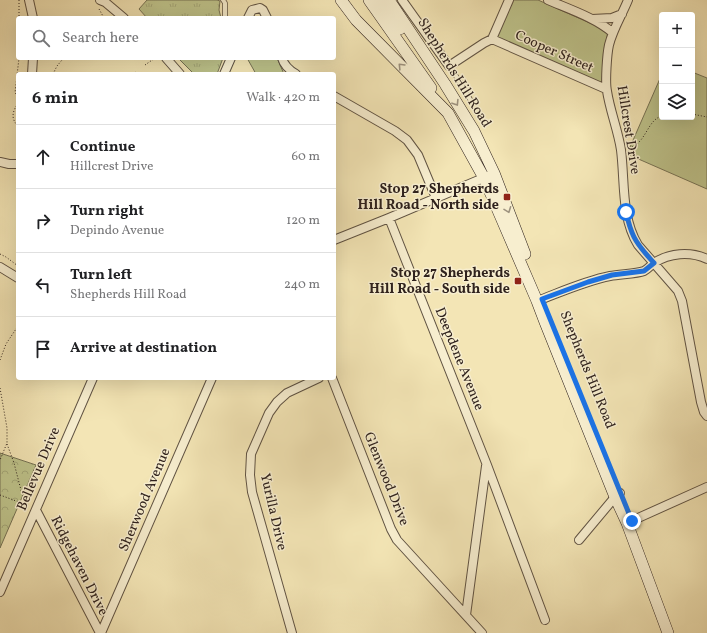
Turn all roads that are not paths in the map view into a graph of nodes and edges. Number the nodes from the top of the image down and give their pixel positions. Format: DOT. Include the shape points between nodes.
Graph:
graph roads {
  1 [pos="29,0"];
  2 [pos="223,0"];
  3 [pos="341,0"];
  4 [pos="369,0"];
  5 [pos="379,0"];
  6 [pos="389,0"];
  7 [pos="402,0"];
  8 [pos="509,0"];
  9 [pos="548,0"];
  10 [pos="628,0"];
  11 [pos="102,1"];
  12 [pos="622,14"];
  13 [pos="33,16"];
  14 [pos="121,16"];
  15 [pos="225,16"];
  16 [pos="249,16"];
  17 [pos="266,16"];
  18 [pos="592,19"];
  19 [pos="613,33"];
  20 [pos="492,39"];
  21 [pos="33,60"];
  22 [pos="168,60"];
  23 [pos="230,60"];
  24 [pos="282,60"];
  25 [pos="450,66"];
  26 [pos="32,72"];
  27 [pos="178,72"];
  28 [pos="225,72"];
  29 [pos="293,72"];
  30 [pos="445,84"];
  31 [pos="606,89"];
  32 [pos="336,97"];
  33 [pos="471,101"];
  34 [pos="448,113"];
  35 [pos="0,162"];
  36 [pos="16,164"];
  37 [pos="494,173"];
  38 [pos="484,178"];
  39 [pos="436,198"];
  40 [pos="389,218"];
  41 [pos="336,239"];
  42 [pos="707,258"];
  43 [pos="654,263"];
  44 [pos="0,267"];
  45 [pos="16,277"];
  46 [pos="540,300"];
  47 [pos="91,380"];
  48 [pos="211,380"];
  49 [pos="315,380"];
  50 [pos="333,380"];
  51 [pos="707,416"];
  52 [pos="486,465"];
  53 [pos="707,487"];
  54 [pos="618,495"];
  55 [pos="36,510"];
  56 [pos="630,522"];
  57 [pos="579,540"];
  58 [pos="0,592"];
  59 [pos="466,615"];
  60 [pos="545,620"];
  61 [pos="100,633"];
  62 [pos="292,633"];
  63 [pos="482,633"];
  64 [pos="668,633"];
  65 [pos="673,633"];
  1 -- 13 [label="street"];
  2 -- 15 [label="lane"];
  34 -- 3 [label="main road, Shepherds Hill Road, one-way" via="356,20"];
  4 -- 34 [label="main road"];
  5 -- 30 [label="main road" via="409,42"];
  6 -- 30 [label="main road, Shepherds Hill Road"];
  7 -- 25 [label="street"];
  8 -- 20 [label="street"];
  9 -- 18 [label="street"];
  10 -- 12 [label="street, Hillcrest Drive"];
  11 -- 14 [label="street"];
  12 -- 18 [label="street" via="612,18"];
  12 -- 19 [label="street, Hillcrest Drive"];
  16 -- 17 [label="street" via="252,10 260,8"];
  18 -- 19 [label="street"];
  19 -- 31 [label="street, Hillcrest Drive" via="609,46"];
  20 -- 25 [label="street"];
  20 -- 31 [label="street, Cooper Street"];
  21 -- 26 [label="street"];
  22 -- 27 [label="street"];
  23 -- 28 [label="street"];
  24 -- 29 [label="street"];
  25 -- 33 [label="lane"];
  30 -- 37 [label="main road, Shepherds Hill Road, one-way" via="474,131"];
  31 -- 43 [label="street, Hillcrest Drive" via="621,149 626,212 634,238"];
  32 -- 39 [label="street" via="407,140 418,156"];
  34 -- 38 [label="main road, Shepherds Hill Road"];
  35 -- 36 [label="street"];
  37 -- 38 [label="street"];
  37 -- 46 [label="main road, Shepherds Hill Road, one-way"];
  38 -- 39 [label="street"];
  38 -- 46 [label="main road, Shepherds Hill Road"];
  39 -- 40 [label="street"];
  40 -- 41 [label="street"];
  40 -- 52 [label="street, Deepdene Avenue"];
  42 -- 43 [label="street" via="675,254"];
  43 -- 46 [label="street" via="644,271 612,275"];
  43 -- 51 [label="street, Hillcrest Drive" via="678,291 682,301 700,402"];
  44 -- 45 [label="street"];
  46 -- 54 [label="main road, Shepherds Hill Road" via="545,322"];
  47 -- 55 [label="street, Bellevue Drive"];
  48 -- 61 [label="street, Sherwood Avenue"];
  49 -- 62 [label="street, Yurilla Drive" via="287,393 277,402 269,413 251,454 252,492"];
  50 -- 59 [label="street, Glenwood Drive" via="397,540"];
  52 -- 59 [label="street, Deepdene Avenue"];
  52 -- 60 [label="street, Deepdene Avenue"];
  53 -- 56 [label="street"];
  54 -- 56 [label="main road, Shepherds Hill Road"];
  54 -- 57 [label="street"];
  55 -- 58 [label="street, Bellevue Drive"];
  55 -- 61 [label="street, Ridgehaven Drive"];
  56 -- 64 [label="main road, Shepherds Hill Road"];
  56 -- 65 [label="main road, Shepherds Hill Road"];
  59 -- 63 [label="street, Glenwood Drive"];
}
